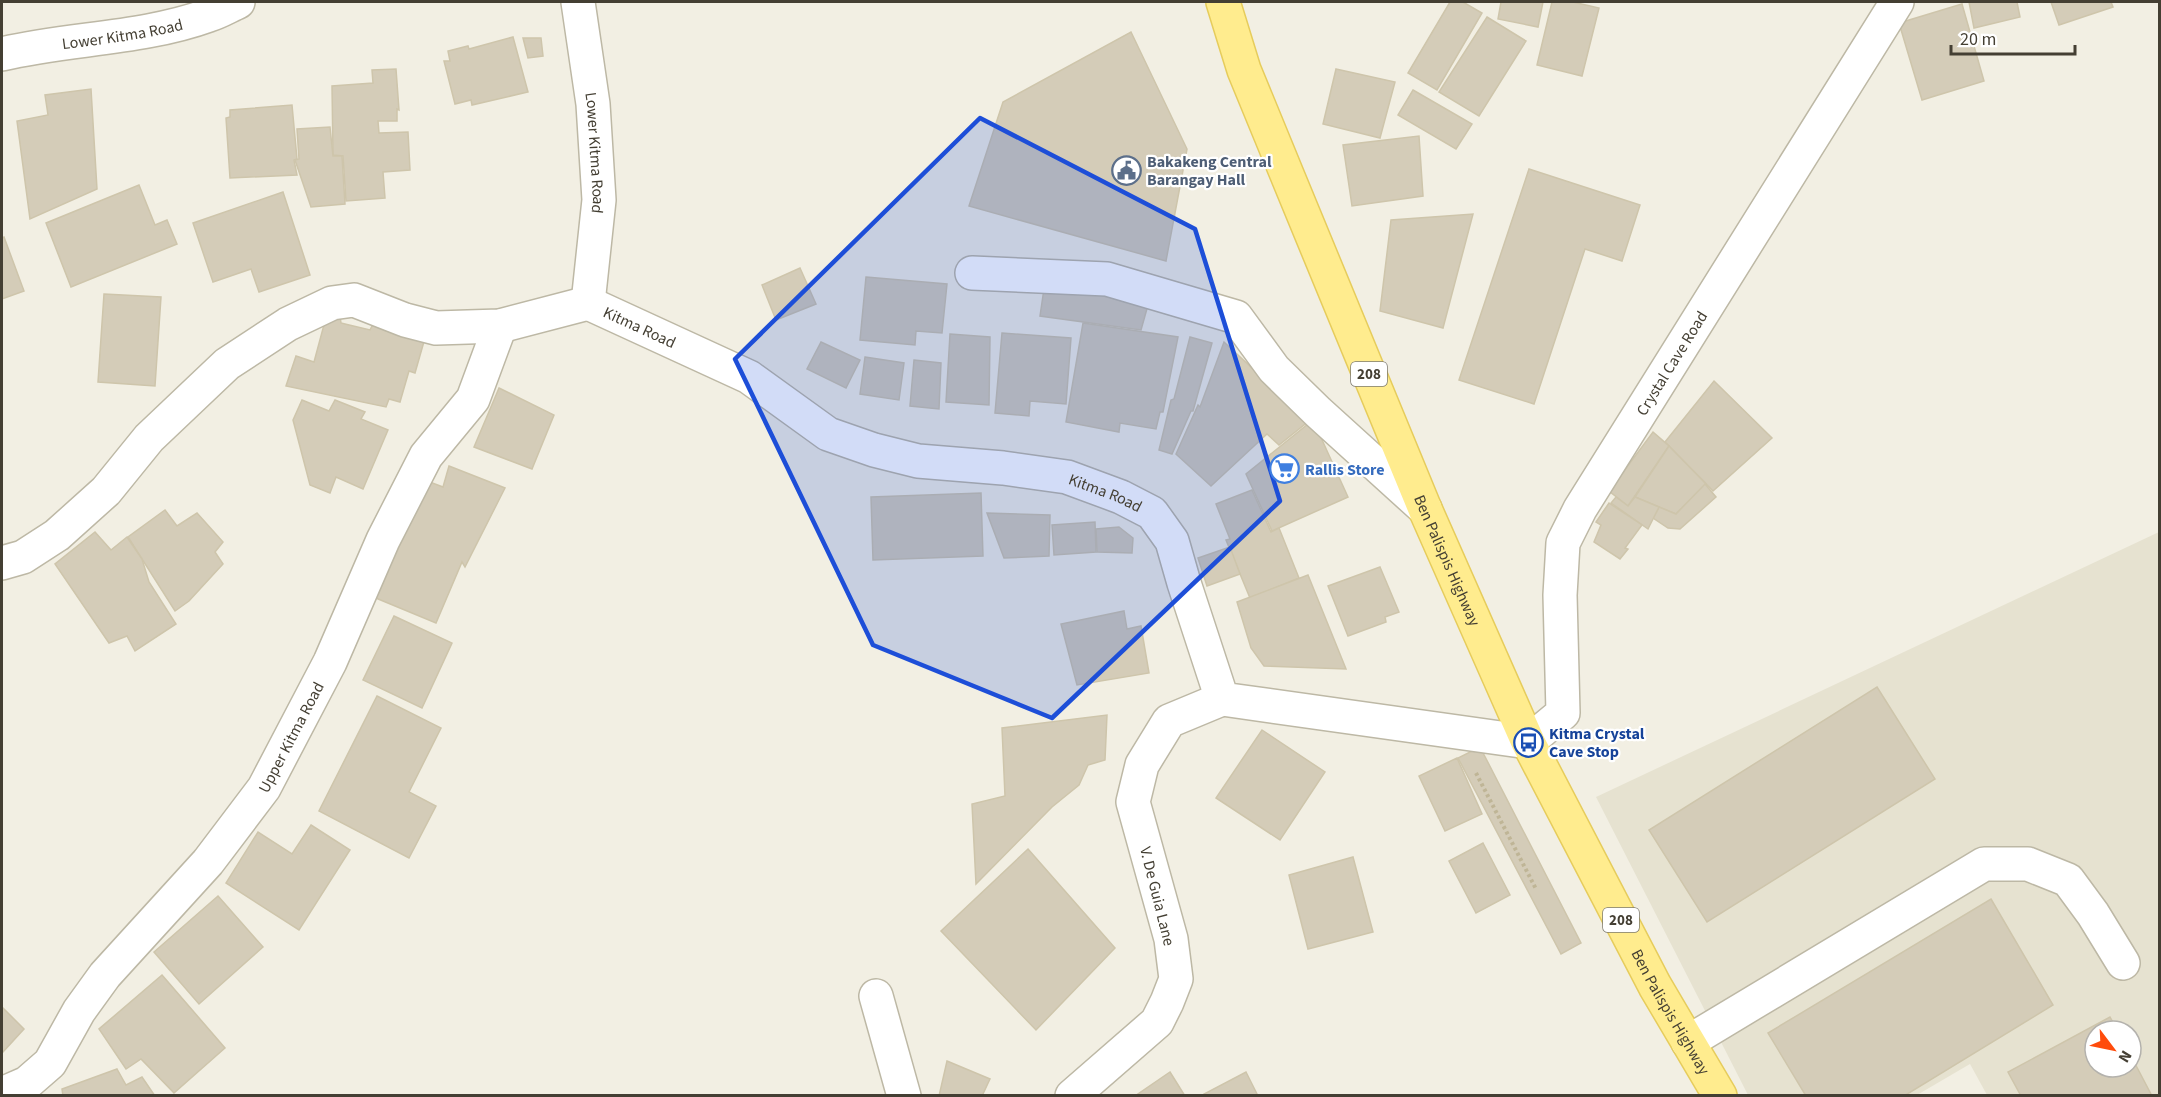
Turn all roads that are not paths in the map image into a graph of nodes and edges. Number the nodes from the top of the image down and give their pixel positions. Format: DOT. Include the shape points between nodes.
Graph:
graph roads {
  1 [pos="238,2"];
  2 [pos="578,2"];
  3 [pos="1223,2"];
  4 [pos="1897,2"];
  5 [pos="2,54"];
  6 [pos="972,273"];
  7 [pos="588,303"];
  8 [pos="500,326"];
  9 [pos="1425,509"];
  10 [pos="2,564"];
  11 [pos="1222,699"];
  12 [pos="1528,742"];
  13 [pos="2123,963"];
  14 [pos="876,996"];
  15 [pos="1688,1042"];
  16 [pos="2,1094"];
  17 [pos="904,1095"];
  18 [pos="1072,1095"];
  19 [pos="1720,1095"];
  1 -- 5 [label="street, Lower Kitma Road" via="162,29"];
  2 -- 7 [label="street, Lower Kitma Road" via="593,104 599,200"];
  3 -- 9 [label="main road, Ben Palispis Highway / 208" via="1244,70"];
  4 -- 12 [label="street, Crystal Cave Road" via="1567,534 1560,595 1563,713"];
  6 -- 9 [label="street" via="1107,279 1236,317 1274,369"];
  7 -- 8 [label="street"];
  7 -- 11 [label="street, Kitma Road" via="749,377 828,434 918,461 1067,477 1152,513 1172,540"];
  8 -- 10 [label="street" via="436,328 354,300 332,303 288,324 226,364 149,438 105,491 57,535 23,557"];
  8 -- 16 [label="street, Upper Kitma Road" via="473,399 426,456 330,662 264,788 208,862 105,975 78,1011 50,1063 27,1083"];
  9 -- 12 [label="main road, Ben Palispis Highway / 208"];
  11 -- 12 [label="street"];
  11 -- 18 [label="street, V. De Guia Lane" via="1169,722 1142,765 1133,802 1171,939 1176,979 1157,1022"];
  12 -- 15 [label="main road, Ben Palispis Highway / 208"];
  13 -- 15 [label="street" via="2068,880 2028,864 1984,864"];
  14 -- 17 [label="street"];
  15 -- 19 [label="main road, Ben Palispis Highway / 208"];
}
